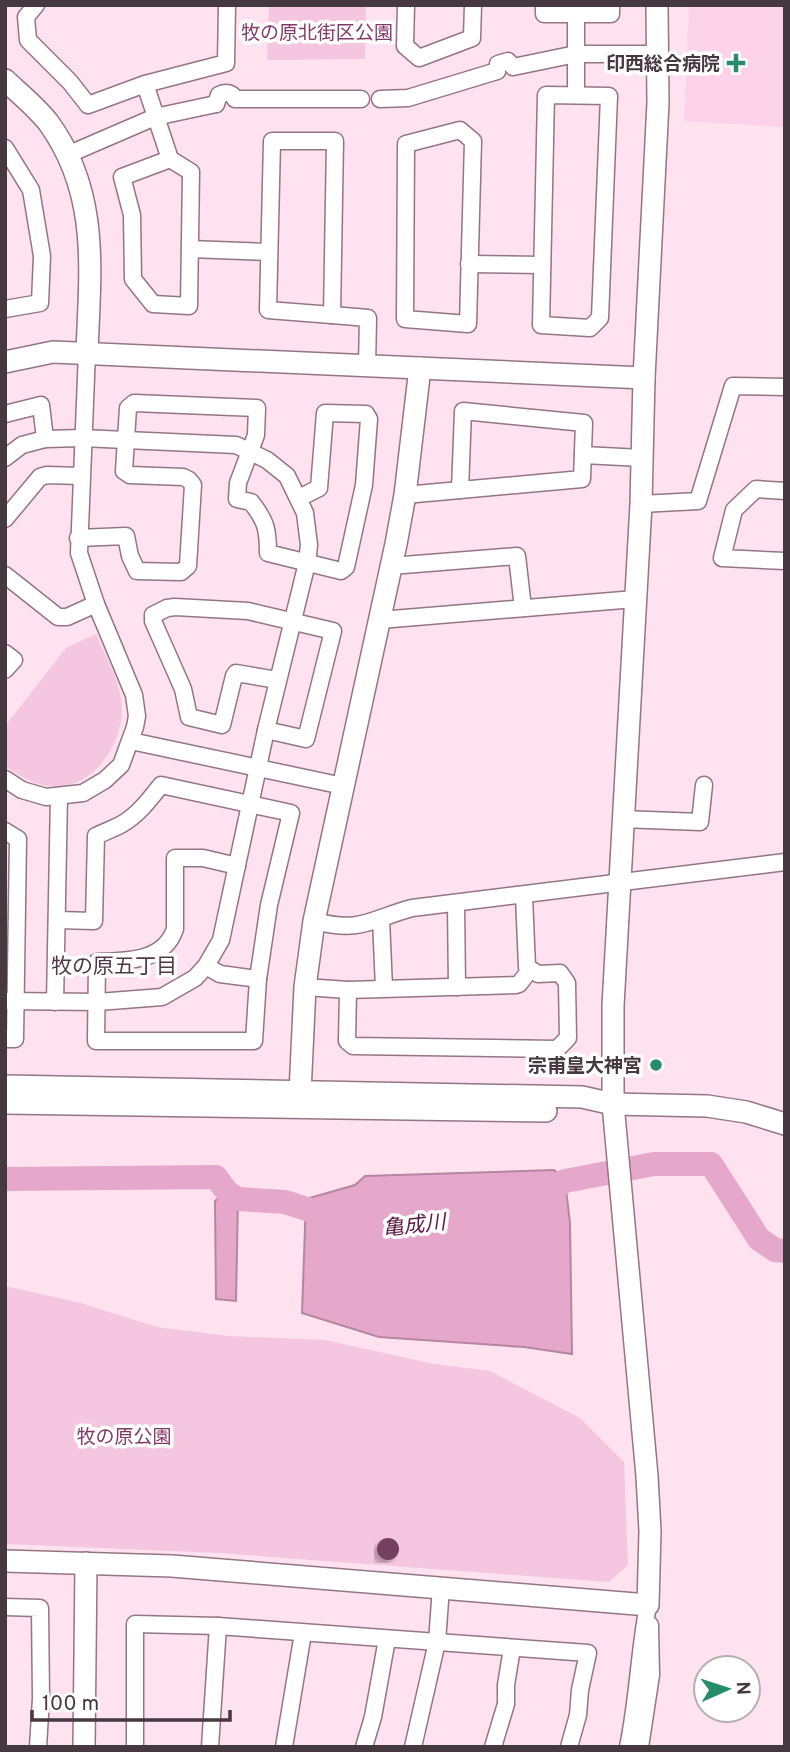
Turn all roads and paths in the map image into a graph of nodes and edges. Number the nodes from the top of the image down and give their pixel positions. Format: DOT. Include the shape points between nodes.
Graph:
graph roads {
  1 [pos="36,5"];
  2 [pos="227,5"];
  3 [pos="406,5"];
  4 [pos="472,5"];
  5 [pos="544,5"];
  6 [pos="611,5"];
  7 [pos="657,5"];
  8 [pos="576,14"];
  9 [pos="576,54"];
  10 [pos="658,54"];
  11 [pos="5,80"];
  12 [pos="145,84"];
  13 [pos="576,95"];
  14 [pos="155,117"];
  15 [pos="5,148"];
  16 [pos="67,155"];
  17 [pos="170,159"];
  18 [pos="190,249"];
  19 [pos="269,252"];
  20 [pos="469,264"];
  21 [pos="542,265"];
  22 [pos="5,309"];
  23 [pos="332,315"];
  24 [pos="87,352"];
  25 [pos="5,362"];
  26 [pos="367,366"];
  27 [pos="421,368"];
  28 [pos="645,378"];
  29 [pos="785,387"];
  30 [pos="5,414"];
  31 [pos="82,438"];
  32 [pos="45,439"];
  33 [pos="126,440"];
  34 [pos="249,451"];
  35 [pos="583,455"];
  36 [pos="5,458"];
  37 [pos="642,458"];
  38 [pos="81,476"];
  39 [pos="460,491"];
  40 [pos="785,491"];
  41 [pos="405,495"];
  42 [pos="299,498"];
  43 [pos="641,504"];
  44 [pos="5,519"];
  45 [pos="78,538"];
  46 [pos="785,561"];
  47 [pos="307,563"];
  48 [pos="391,566"];
  49 [pos="5,575"];
  50 [pos="635,599"];
  51 [pos="96,604"];
  52 [pos="523,608"];
  53 [pos="380,620"];
  54 [pos="293,621"];
  55 [pos="5,653"];
  56 [pos="5,670"];
  57 [pos="277,680"];
  58 [pos="266,730"];
  59 [pos="131,741"];
  60 [pos="257,769"];
  61 [pos="5,779"];
  62 [pos="704,785"];
  63 [pos="343,786"];
  64 [pos="59,796"];
  65 [pos="249,804"];
  66 [pos="622,820"];
  67 [pos="5,831"];
  68 [pos="785,862"];
  69 [pos="237,866"];
  70 [pos="618,882"];
  71 [pos="524,896"];
  72 [pos="456,904"];
  73 [pos="381,919"];
  74 [pos="57,920"];
  75 [pos="314,921"];
  76 [pos="11,961"];
  77 [pos="206,966"];
  78 [pos="530,970"];
  79 [pos="258,979"];
  80 [pos="457,986"];
  81 [pos="305,987"];
  82 [pos="384,988"];
  83 [pos="348,990"];
  84 [pos="10,1001"];
  85 [pos="55,1002"];
  86 [pos="97,1002"];
  87 [pos="5,1039"];
  88 [pos="5,1086"];
  89 [pos="300,1093"];
  90 [pos="5,1102"];
  91 [pos="613,1104"];
  92 [pos="785,1124"];
  93 [pos="5,1561"];
  94 [pos="86,1563"];
  95 [pos="441,1587"];
  96 [pos="648,1605"];
  97 [pos="5,1607"];
  98 [pos="218,1626"];
  99 [pos="303,1633"];
  100 [pos="387,1639"];
  101 [pos="437,1642"];
  102 [pos="512,1648"];
  103 [pos="38,1747"];
  104 [pos="84,1747"];
  105 [pos="135,1747"];
  106 [pos="210,1747"];
  107 [pos="284,1747"];
  108 [pos="364,1747"];
  109 [pos="413,1747"];
  110 [pos="493,1747"];
  111 [pos="569,1747"];
  112 [pos="628,1747"];
  113 [pos="640,1747"];
  1 -- 12 [label="street" via="26,17 28,40 88,105"];
  2 -- 12 [label="street" via="226,63"];
  3 -- 4 [label="street" via="405,46 419,58 472,38"];
  5 -- 8 [label="street" via="544,14"];
  6 -- 8 [label="street" via="611,14"];
  7 -- 10 [label="street"];
  8 -- 9 [label="street"];
  9 -- 10 [label="street"];
  9 -- 13 [label="street"];
  9 -- 14 [label="street" via="513,67 507,78 497,72 408,98 380,99 370,109 361,99 235,100 228,112 216,104"];
  10 -- 28 [label="street"];
  11 -- 16 [label="street" via="35,107"];
  12 -- 14 [label="street"];
  13 -- 21 [label="street" via="545,95"];
  13 -- 21 [label="street" via="609,96 600,318 590,328 541,325"];
  14 -- 16 [label="street"];
  14 -- 17 [label="street"];
  15 -- 22 [label="street" via="31,190 41,256 40,303"];
  16 -- 24 [label="street" via="83,196 90,236"];
  17 -- 18 [label="street" via="191,172"];
  17 -- 18 [label="street" via="122,177 132,215 132,279 153,304 189,306"];
  18 -- 19 [label="street"];
  19 -- 23 [label="street" via="268,310"];
  19 -- 23 [label="street" via="272,141 335,141"];
  20 -- 20 [label="street" via="468,324 405,319 406,144 460,130 473,141"];
  20 -- 21 [label="street"];
  23 -- 26 [label="street" via="368,318"];
  24 -- 25 [label="street" via="53,352"];
  24 -- 26 [label="street"];
  24 -- 31 [label="street"];
  26 -- 27 [label="street"];
  27 -- 28 [label="street"];
  27 -- 41 [label="street"];
  28 -- 37 [label="street"];
  29 -- 43 [label="street" via="733,386 698,500"];
  30 -- 32 [label="street" via="41,405"];
  31 -- 32 [label="street"];
  31 -- 33 [label="street"];
  31 -- 38 [label="street"];
  32 -- 36 [label="street" via="22,445"];
  33 -- 34 [label="street" via="236,445"];
  33 -- 34 [label="street" via="128,408 134,403 257,408 256,435"];
  33 -- 45 [label="street" via="124,471 183,477 192,485 188,566 181,572 137,571 127,536"];
  34 -- 42 [label="street" via="287,476"];
  34 -- 47 [label="street" via="237,499 251,502 264,518 268,553"];
  35 -- 37 [label="street"];
  35 -- 39 [label="street" via="582,479"];
  35 -- 39 [label="street" via="584,423 463,411"];
  37 -- 43 [label="street"];
  38 -- 44 [label="street" via="40,477"];
  38 -- 45 [label="street"];
  39 -- 41 [label="street"];
  40 -- 46 [label="street" via="756,489 734,510 722,558"];
  41 -- 48 [label="street"];
  42 -- 47 [label="street" via="309,530"];
  42 -- 47 [label="street" via="319,488 325,413 366,414 364,485 346,566 341,571"];
  43 -- 50 [label="street"];
  45 -- 51 [label="street"];
  47 -- 54 [label="street"];
  48 -- 52 [label="street" via="517,556"];
  48 -- 53 [label="street"];
  49 -- 51 [label="street" via="58,617"];
  50 -- 52 [label="street"];
  50 -- 66 [label="street"];
  51 -- 59 [label="street" via="134,695"];
  52 -- 53 [label="street"];
  53 -- 63 [label="street"];
  54 -- 57 [label="street"];
  54 -- 57 [label="street" via="248,611 175,607 153,615 183,689 189,717 222,725 236,673"];
  54 -- 58 [label="street" via="332,631 306,739"];
  55 -- 56 [label="street" via="14,660"];
  57 -- 58 [label="street"];
  58 -- 60 [label="street"];
  59 -- 60 [label="street"];
  59 -- 64 [label="street" via="121,765 105,780 83,793"];
  60 -- 63 [label="street"];
  60 -- 65 [label="street"];
  61 -- 64 [label="street" via="22,790"];
  62 -- 66 [label="street" via="700,822"];
  63 -- 75 [label="street"];
  64 -- 74 [label="street"];
  65 -- 69 [label="street"];
  65 -- 74 [label="street" via="162,785 133,816 96,836 94,921"];
  65 -- 79 [label="street" via="290,813"];
  66 -- 70 [label="street"];
  67 -- 76 [label="street" via="18,839"];
  68 -- 70 [label="street"];
  69 -- 77 [label="street" via="221,940"];
  69 -- 86 [label="street" via="203,858 175,858 172,938 138,960 97,962"];
  70 -- 71 [label="street"];
  70 -- 91 [label="street"];
  71 -- 72 [label="street"];
  71 -- 78 [label="street"];
  72 -- 73 [label="street" via="412,908"];
  72 -- 80 [label="street"];
  73 -- 75 [label="street" via="353,927"];
  73 -- 82 [label="street"];
  74 -- 85 [label="street"];
  75 -- 81 [label="street"];
  76 -- 84 [label="street"];
  77 -- 79 [label="street" via="220,974"];
  77 -- 86 [label="street" via="162,997"];
  78 -- 80 [label="street" via="516,985"];
  78 -- 83 [label="street" via="560,973 568,983 568,1038 557,1049 353,1046 348,1041"];
  79 -- 86 [label="street" via="254,1041 96,1041"];
  80 -- 82 [label="street"];
  81 -- 83 [label="street"];
  81 -- 89 [label="street"];
  82 -- 83 [label="street"];
  84 -- 85 [label="street"];
  84 -- 87 [label="street" via="15,1039"];
  85 -- 86 [label="street"];
  88 -- 89 [label="street"];
  89 -- 91 [label="street" via="582,1097"];
  90 -- 91 [label="street" via="580,1112"];
  91 -- 92 [label="street" via="707,1106"];
  91 -- 96 [label="street" via="647,1476"];
  93 -- 94 [label="street"];
  94 -- 95 [label="street"];
  94 -- 104 [label="street"];
  95 -- 96 [label="street"];
  95 -- 101 [label="street"];
  96 -- 112 [label="street"];
  96 -- 113 [label="street" via="651,1675"];
  97 -- 103 [label="street" via="40,1608"];
  98 -- 99 [label="street"];
  98 -- 105 [label="street" via="135,1624"];
  98 -- 106 [label="street"];
  99 -- 100 [label="street"];
  99 -- 107 [label="street"];
  100 -- 101 [label="street"];
  100 -- 108 [label="street"];
  101 -- 102 [label="street"];
  101 -- 109 [label="street"];
  102 -- 110 [label="street" via="506,1704"];
  102 -- 111 [label="street" via="588,1653"];
}
